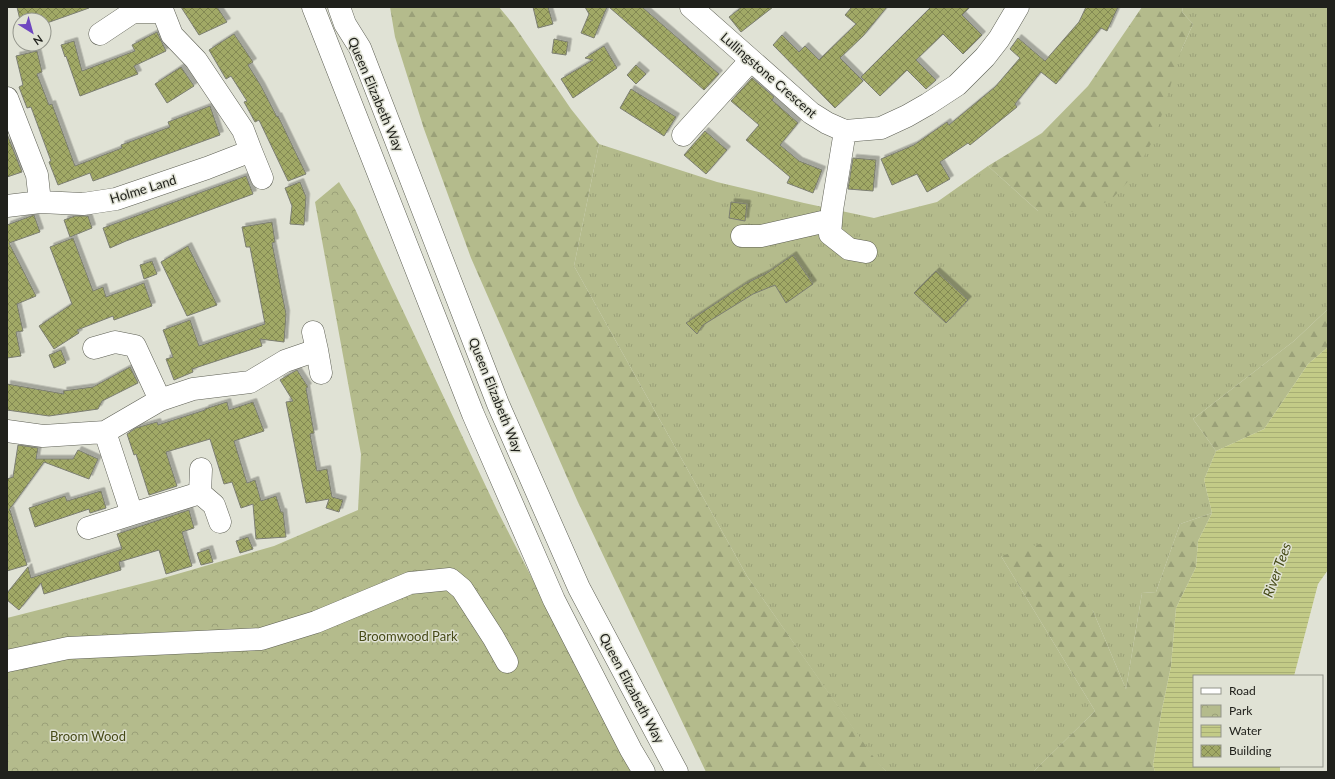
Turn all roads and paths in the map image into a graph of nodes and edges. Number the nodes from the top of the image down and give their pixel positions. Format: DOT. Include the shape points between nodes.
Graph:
graph roads {
  1 [pos="312,7"];
  2 [pos="339,7"];
  3 [pos="353,7"];
  4 [pos="691,7"];
  5 [pos="1018,7"];
  6 [pos="100,34"];
  7 [pos="360,48"];
  8 [pos="751,60"];
  9 [pos="7,98"];
  10 [pos="845,132"];
  11 [pos="683,135"];
  12 [pos="251,151"];
  13 [pos="262,178"];
  14 [pos="40,202"];
  15 [pos="7,206"];
  16 [pos="831,220"];
  17 [pos="742,236"];
  18 [pos="866,252"];
  19 [pos="94,348"];
  20 [pos="321,373"];
  21 [pos="160,400"];
  22 [pos="7,431"];
  23 [pos="105,432"];
  24 [pos="201,469"];
  25 [pos="200,493"];
  26 [pos="132,514"];
  27 [pos="220,522"];
  28 [pos="88,528"];
  29 [pos="7,660"];
  30 [pos="507,662"];
  31 [pos="644,772"];
  32 [pos="677,772"];
  1 -- 31 [label="street, Queen Elizabeth Way" via="476,421 554,600"];
  2 -- 7 [label="street, Queen Elizabeth Way" via="345,24"];
  3 -- 7 [label="street"];
  4 -- 8 [label="street, Lullingstone Crescent"];
  5 -- 10 [label="street" via="985,58 957,85 928,104 881,128"];
  6 -- 12 [label="street" via="133,12 162,12 172,35 196,60 243,130"];
  7 -- 32 [label="street, Queen Elizabeth Way" via="498,404 579,588"];
  8 -- 10 [label="street, Lullingstone Crescent" via="811,113"];
  8 -- 11 [label="street"];
  9 -- 14 [label="street" via="38,175"];
  10 -- 16 [label="street"];
  12 -- 13 [label="street"];
  12 -- 14 [label="street, Holme Land" via="116,199 83,204"];
  14 -- 15 [label="street, Holme Land"];
  16 -- 17 [label="street" via="761,236"];
  16 -- 18 [label="street" via="830,234 849,249"];
  19 -- 21 [label="street" via="115,342 135,346"];
  20 -- 21 [label="street" via="315,341 250,382 193,389"];
  21 -- 23 [label="street"];
  22 -- 23 [label="street" via="43,436"];
  23 -- 26 [label="street"];
  24 -- 25 [label="street"];
  25 -- 26 [label="street"];
  25 -- 27 [label="street" via="214,505"];
  26 -- 28 [label="street"];
  29 -- 30 [label="street" via="68,648 261,639 316,622 410,583 450,579 462,589"];
}
